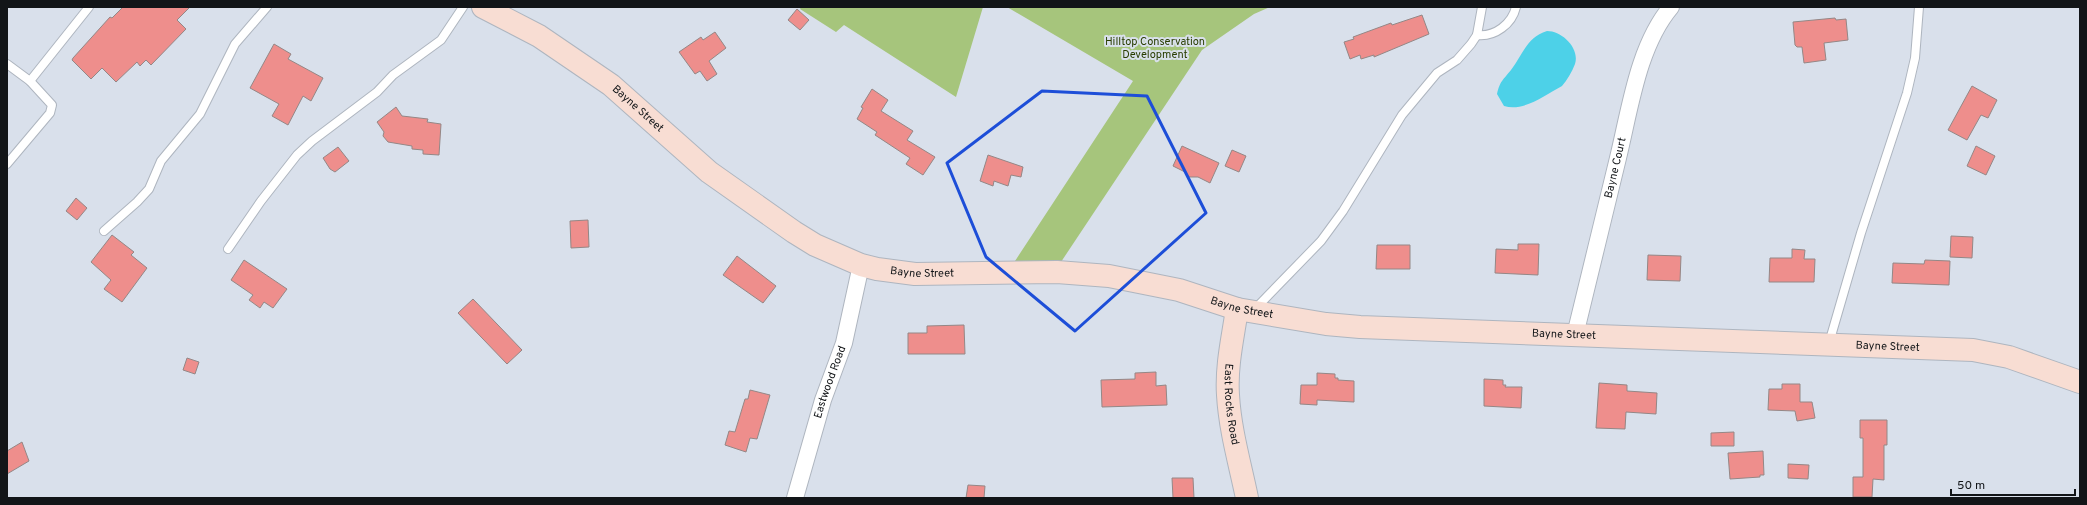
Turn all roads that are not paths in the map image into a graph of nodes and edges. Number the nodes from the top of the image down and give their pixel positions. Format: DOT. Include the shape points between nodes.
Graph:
graph roads {
  1 [pos="89,7"];
  2 [pos="267,7"];
  3 [pos="463,7"];
  4 [pos="483,7"];
  5 [pos="1482,7"];
  6 [pos="1516,7"];
  7 [pos="1670,7"];
  8 [pos="1919,7"];
  9 [pos="1477,35"];
  10 [pos="7,64"];
  11 [pos="30,81"];
  12 [pos="7,164"];
  13 [pos="104,232"];
  14 [pos="228,249"];
  15 [pos="860,265"];
  16 [pos="1244,310"];
  17 [pos="1575,335"];
  18 [pos="1829,344"];
  19 [pos="2080,382"];
  20 [pos="795,498"];
  21 [pos="1247,498"];
  1 -- 11 [label="lane"];
  2 -- 13 [label="lane" via="235,44 200,114 161,161 149,189"];
  3 -- 14 [label="lane" via="441,40 392,75 377,92 297,155"];
  4 -- 15 [label="street, Bayne Street" via="539,36 611,85 709,172 794,232 815,245"];
  5 -- 9 [label="lane"];
  6 -- 9 [label="lane" via="1508,23 1498,31 1485,36"];
  7 -- 17 [label="street, Bayne Court" via="1648,43 1634,88"];
  8 -- 18 [label="lane" via="1915,58 1907,93 1861,233"];
  9 -- 16 [label="lane" via="1457,60 1437,72 1402,116 1321,242"];
  10 -- 11 [label="lane"];
  11 -- 12 [label="lane" via="52,104 50,113"];
  15 -- 16 [label="street, Bayne Street" via="915,274 1057,272 1109,276 1178,290"];
  15 -- 20 [label="street, Eastwood Road" via="844,343 823,400"];
  16 -- 17 [label="street, Bayne Street" via="1360,327"];
  16 -- 21 [label="street, East Rocks Road" via="1230,353 1228,394"];
  17 -- 18 [label="street, Bayne Street"];
  18 -- 19 [label="street, Bayne Street" via="1973,350 2009,357"];
}
